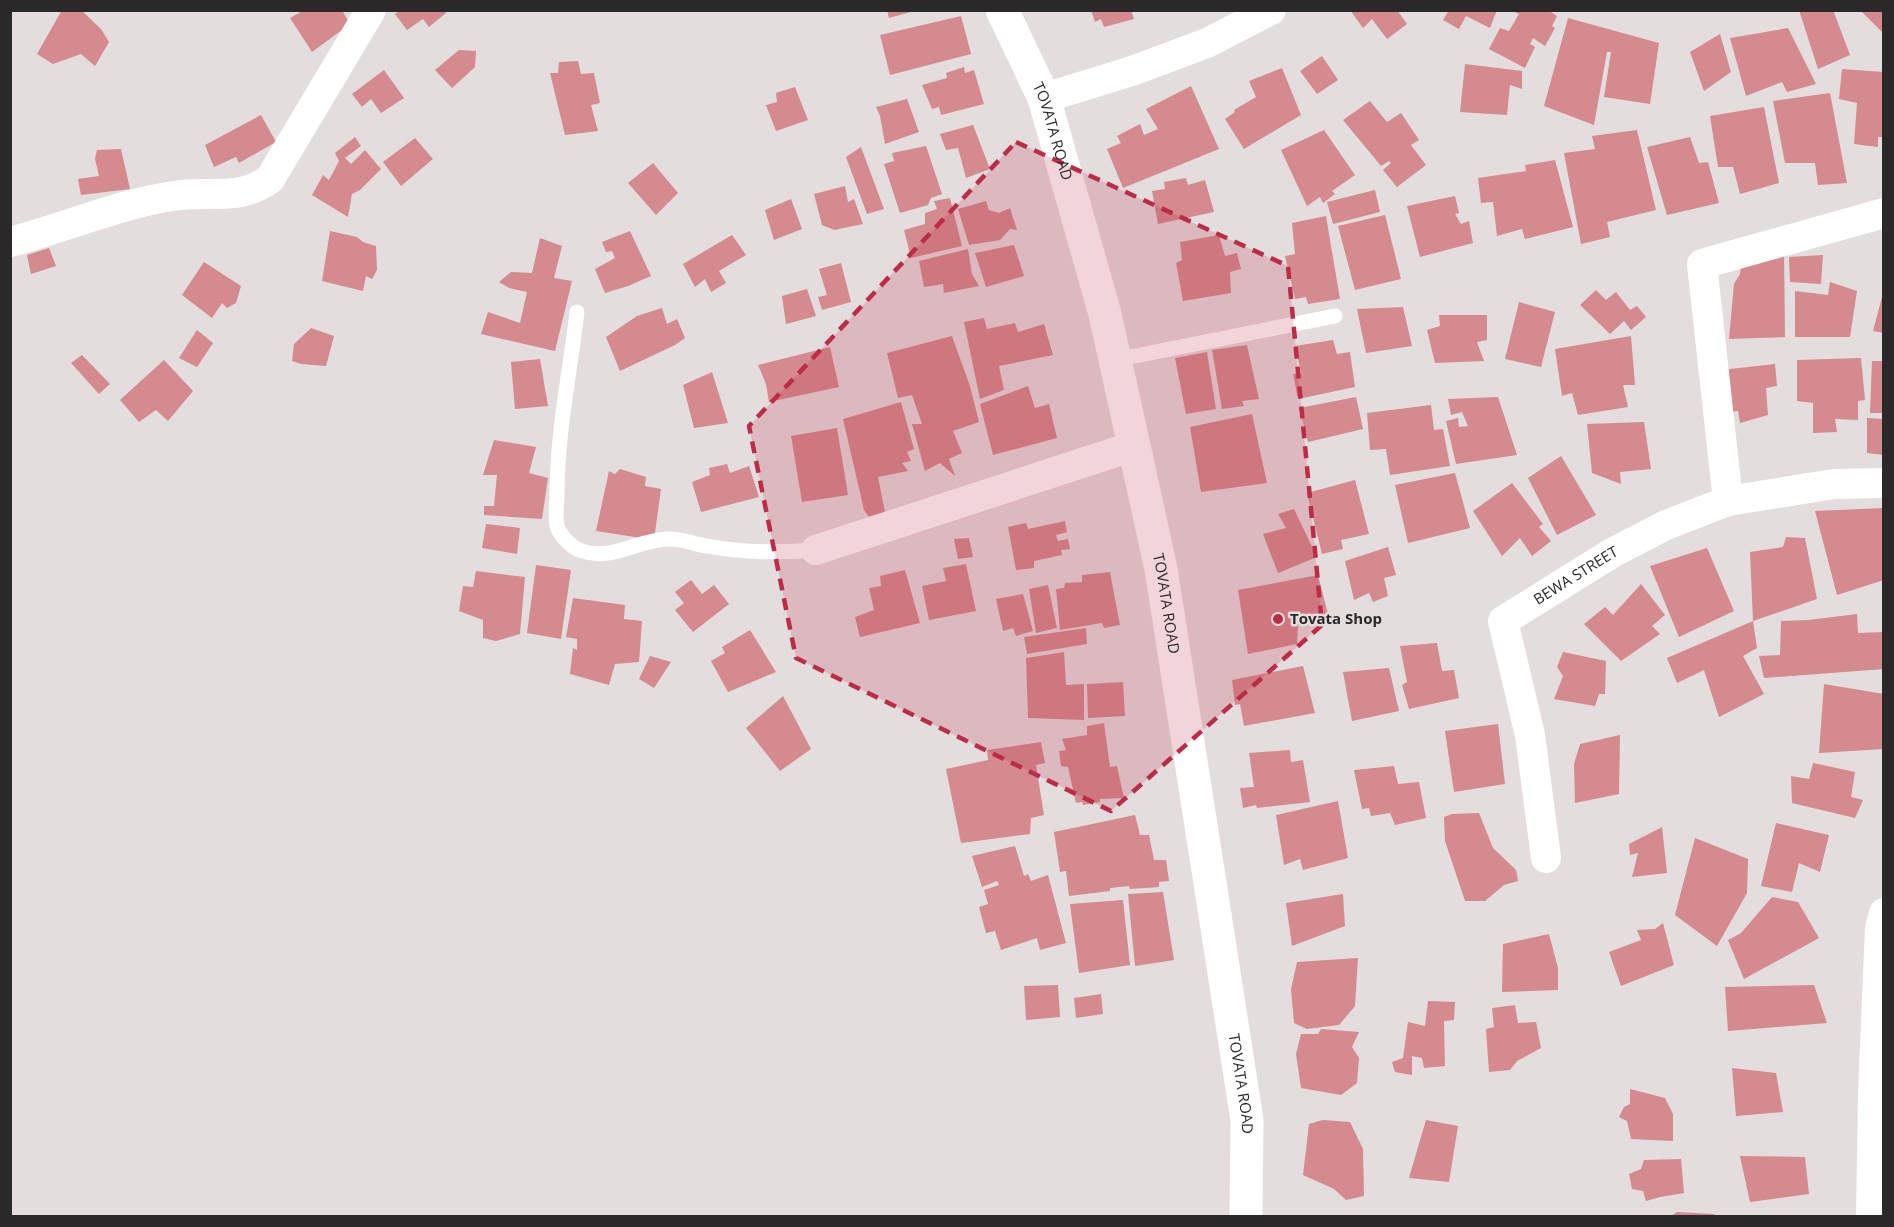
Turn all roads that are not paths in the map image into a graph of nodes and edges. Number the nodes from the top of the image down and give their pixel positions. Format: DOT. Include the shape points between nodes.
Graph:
graph roads {
  1 [pos="371,10"];
  2 [pos="1002,10"];
  3 [pos="1271,10"];
  4 [pos="1044,98"];
  5 [pos="1884,213"];
  6 [pos="10,242"];
  7 [pos="577,312"];
  8 [pos="1335,316"];
  9 [pos="1115,360"];
  10 [pos="1134,446"];
  11 [pos="1884,483"];
  12 [pos="1728,501"];
  13 [pos="816,550"];
  14 [pos="1546,858"];
  15 [pos="1884,913"];
  16 [pos="1245,1216"];
  17 [pos="1871,1216"];
  1 -- 6 [label="street" via="270,178 260,186 236,194 174,196"];
  2 -- 4 [label="street, TOVATA ROAD"];
  3 -- 4 [label="street" via="1207,43"];
  4 -- 9 [label="street, TOVATA ROAD"];
  5 -- 12 [label="street" via="1702,264"];
  7 -- 13 [label="lane" via="557,464 556,524 571,545 580,551 602,554 668,538 771,553"];
  8 -- 9 [label="lane"];
  9 -- 10 [label="street, TOVATA ROAD"];
  10 -- 13 [label="street"];
  10 -- 16 [label="street, TOVATA ROAD" via="1162,580 1247,1120"];
  11 -- 12 [label="street, BEWA STREET" via="1834,484"];
  12 -- 14 [label="street, BEWA STREET" via="1666,525 1503,621 1530,735"];
  15 -- 17 [label="street" via="1878,964"];
}
